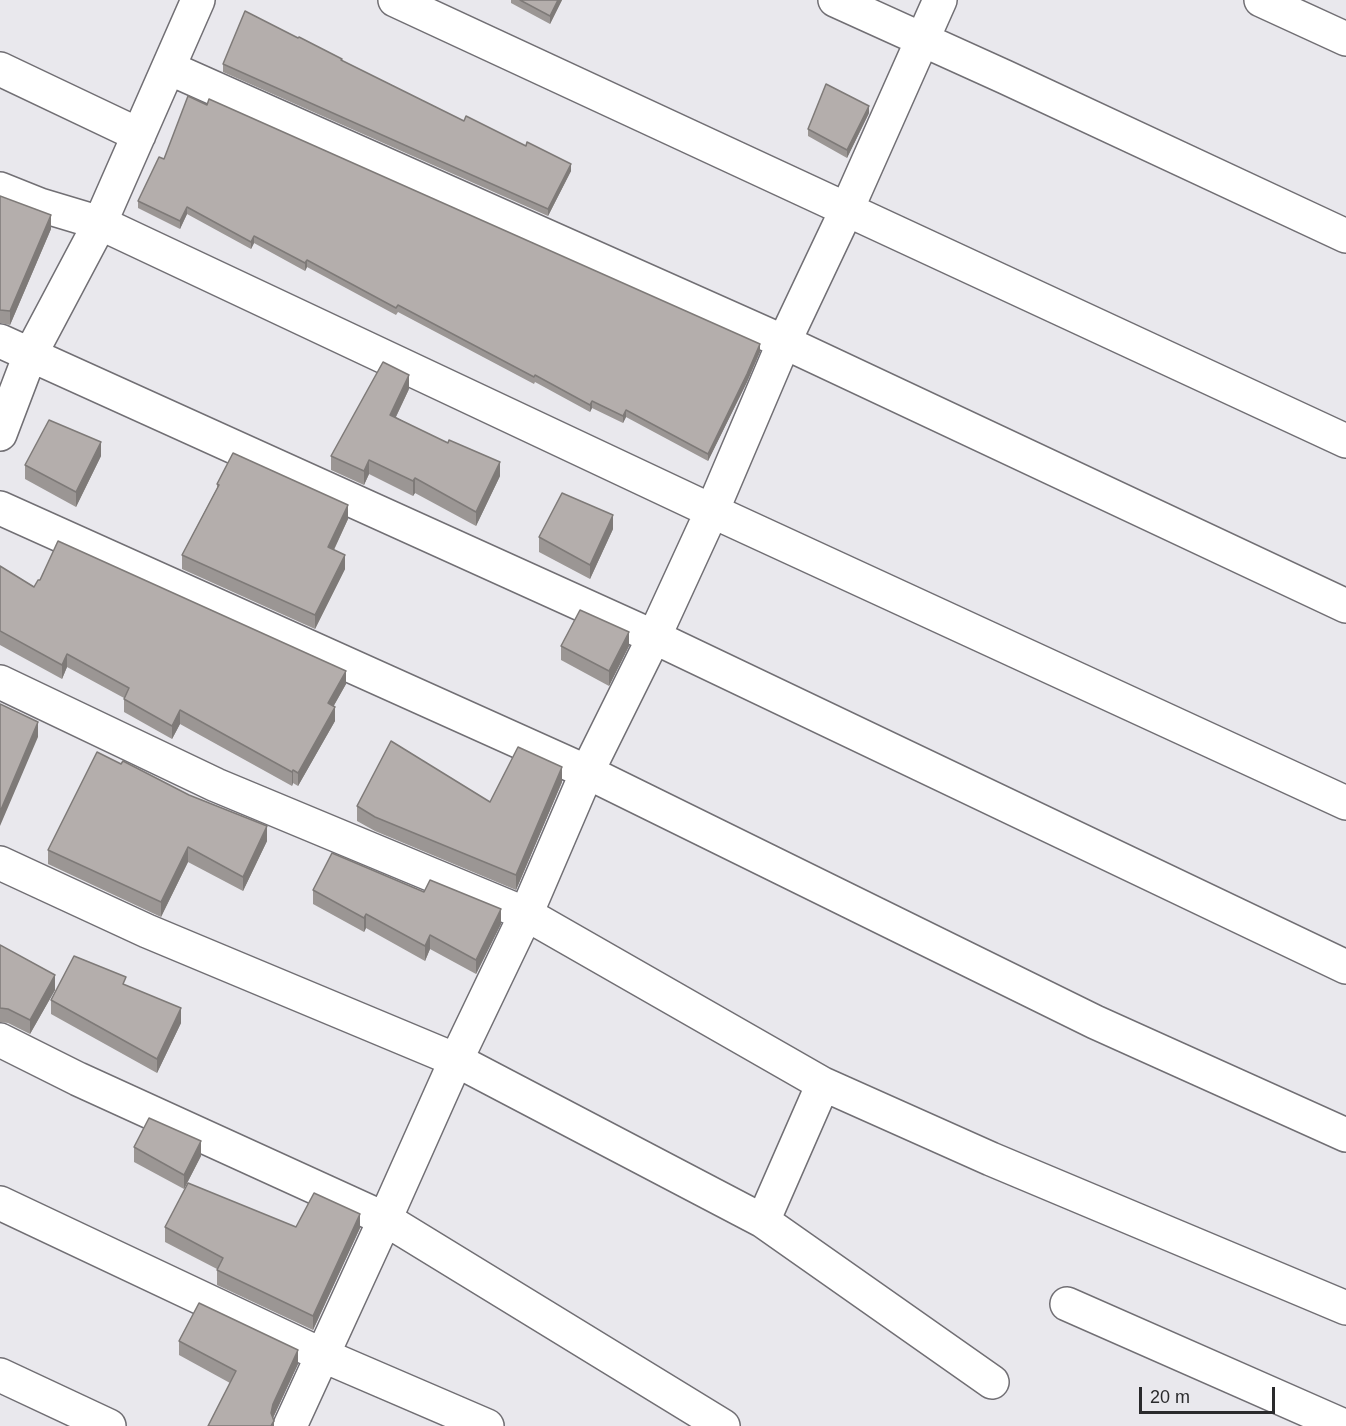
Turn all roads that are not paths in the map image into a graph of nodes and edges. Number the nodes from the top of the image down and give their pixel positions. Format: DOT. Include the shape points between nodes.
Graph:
graph roads {
  1 [pos="198,0"];
  2 [pos="395,0"];
  3 [pos="835,0"];
  4 [pos="940,0"];
  5 [pos="1261,0"];
  6 [pos="1346,39"];
  7 [pos="923,40"];
  8 [pos="169,68"];
  9 [pos="0,69"];
  10 [pos="139,135"];
  11 [pos="0,189"];
  12 [pos="847,210"];
  13 [pos="100,223"];
  14 [pos="1346,236"];
  15 [pos="0,341"];
  16 [pos="784,342"];
  17 [pos="30,355"];
  18 [pos="0,434"];
  19 [pos="1346,441"];
  20 [pos="0,508"];
  21 [pos="712,511"];
  22 [pos="1346,606"];
  23 [pos="654,637"];
  24 [pos="0,682"];
  25 [pos="587,771"];
  26 [pos="1346,803"];
  27 [pos="0,863"];
  28 [pos="526,914"];
  29 [pos="1346,967"];
  30 [pos="0,1040"];
  31 [pos="456,1060"];
  32 [pos="823,1084"];
  33 [pos="1346,1135"];
  34 [pos="0,1203"];
  35 [pos="385,1219"];
  36 [pos="763,1221"];
  37 [pos="1067,1304"];
  38 [pos="1346,1308"];
  39 [pos="322,1355"];
  40 [pos="0,1375"];
  41 [pos="992,1382"];
  42 [pos="109,1426"];
  43 [pos="290,1426"];
  44 [pos="487,1426"];
  45 [pos="723,1426"];
  46 [pos="1344,1426"];
  1 -- 8 [label="street"];
  2 -- 12 [label="street"];
  3 -- 7 [label="street"];
  4 -- 7 [label="street"];
  5 -- 6 [label="street"];
  7 -- 12 [label="street"];
  7 -- 14 [label="street"];
  8 -- 10 [label="street"];
  8 -- 16 [label="street"];
  9 -- 10 [label="street"];
  10 -- 13 [label="street"];
  11 -- 13 [label="street"];
  12 -- 16 [label="street"];
  12 -- 19 [label="street"];
  13 -- 17 [label="street"];
  13 -- 21 [label="street"];
  15 -- 17 [label="street"];
  16 -- 21 [label="street"];
  16 -- 22 [label="street"];
  17 -- 18 [label="street"];
  17 -- 23 [label="street"];
  20 -- 25 [label="street"];
  21 -- 23 [label="street"];
  21 -- 26 [label="street"];
  23 -- 25 [label="street"];
  23 -- 29 [label="street"];
  24 -- 28 [label="street" via="216,785"];
  25 -- 28 [label="street"];
  25 -- 33 [label="street" via="1084,1016"];
  27 -- 31 [label="street" via="147,931"];
  28 -- 31 [label="street"];
  28 -- 32 [label="street"];
  30 -- 35 [label="street"];
  31 -- 35 [label="street"];
  31 -- 36 [label="street"];
  32 -- 36 [label="street"];
  32 -- 38 [label="street"];
  34 -- 39 [label="street"];
  35 -- 39 [label="street"];
  35 -- 45 [label="street"];
  36 -- 41 [label="street"];
  37 -- 46 [label="street"];
  39 -- 43 [label="street"];
  39 -- 44 [label="street"];
  40 -- 42 [label="street"];
}
